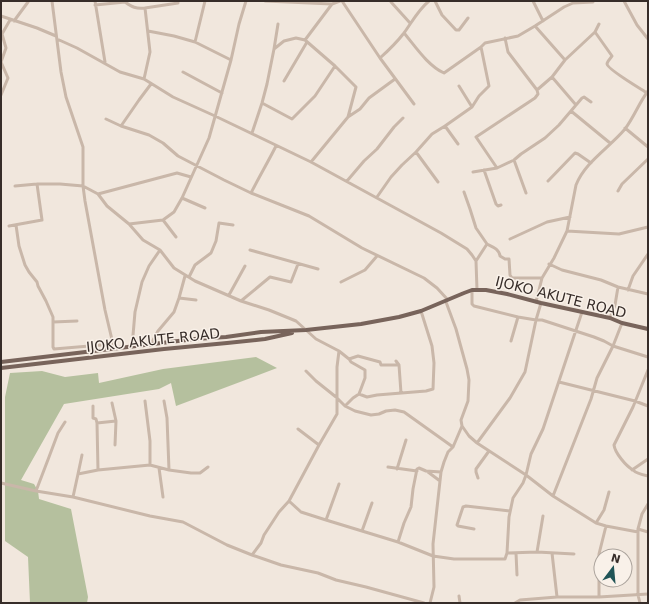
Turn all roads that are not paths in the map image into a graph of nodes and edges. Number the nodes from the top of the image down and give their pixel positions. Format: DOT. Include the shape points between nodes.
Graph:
graph roads {
  1 [pos="52,1"];
  2 [pos="178,1"];
  3 [pos="206,1"];
  4 [pos="246,1"];
  5 [pos="265,1"];
  6 [pos="341,1"];
  7 [pos="429,1"];
  8 [pos="435,1"];
  9 [pos="534,1"];
  10 [pos="624,1"];
  11 [pos="28,2"];
  12 [pos="337,2"];
  13 [pos="391,2"];
  14 [pos="593,2"];
  15 [pos="95,3"];
  16 [pos="332,4"];
  17 [pos="145,8"];
  18 [pos="1,16"];
  19 [pos="468,18"];
  20 [pos="12,20"];
  21 [pos="543,20"];
  22 [pos="410,23"];
  23 [pos="278,24"];
  24 [pos="599,24"];
  25 [pos="535,26"];
  26 [pos="148,31"];
  27 [pos="595,32"];
  28 [pos="404,33"];
  29 [pos="57,38"];
  30 [pos="505,38"];
  31 [pos="648,39"];
  32 [pos="306,41"];
  33 [pos="195,42"];
  34 [pos="481,47"];
  35 [pos="274,49"];
  36 [pos="380,58"];
  37 [pos="232,60"];
  38 [pos="565,60"];
  39 [pos="1,62"];
  40 [pos="105,62"];
  41 [pos="335,66"];
  42 [pos="183,72"];
  43 [pos="552,77"];
  44 [pos="144,79"];
  45 [pos="395,79"];
  46 [pos="284,81"];
  47 [pos="151,84"];
  48 [pos="459,86"];
  49 [pos="537,90"];
  50 [pos="647,92"];
  51 [pos="222,93"];
  52 [pos="1,95"];
  53 [pos="591,102"];
  54 [pos="262,103"];
  55 [pos="414,104"];
  56 [pos="576,105"];
  57 [pos="472,107"];
  58 [pos="571,111"];
  59 [pos="216,116"];
  60 [pos="348,117"];
  61 [pos="403,118"];
  62 [pos="106,119"];
  63 [pos="121,126"];
  64 [pos="445,126"];
  65 [pos="625,128"];
  66 [pos="252,133"];
  67 [pos="610,143"];
  68 [pos="458,144"];
  69 [pos="276,146"];
  70 [pos="648,147"];
  71 [pos="416,152"];
  72 [pos="648,159"];
  73 [pos="514,160"];
  74 [pos="311,162"];
  75 [pos="591,163"];
  76 [pos="197,165"];
  77 [pos="497,168"];
  78 [pos="484,170"];
  79 [pos="473,172"];
  80 [pos="191,177"];
  81 [pos="347,181"];
  82 [pos="548,181"];
  83 [pos="438,182"];
  84 [pos="37,184"];
  85 [pos="15,186"];
  86 [pos="83,186"];
  87 [pos="618,191"];
  88 [pos="464,192"];
  89 [pos="251,193"];
  90 [pos="526,193"];
  91 [pos="98,194"];
  92 [pos="377,197"];
  93 [pos="182,198"];
  94 [pos="501,205"];
  95 [pos="204,208"];
  96 [pos="570,217"];
  97 [pos="163,220"];
  98 [pos="16,224"];
  99 [pos="129,224"];
  100 [pos="234,225"];
  101 [pos="9,226"];
  102 [pos="648,227"];
  103 [pos="567,231"];
  104 [pos="176,237"];
  105 [pos="510,238"];
  106 [pos="488,244"];
  107 [pos="160,250"];
  108 [pos="250,250"];
  109 [pos="648,254"];
  110 [pos="377,256"];
  111 [pos="476,261"];
  112 [pos="298,264"];
  113 [pos="549,264"];
  114 [pos="245,266"];
  115 [pos="318,269"];
  116 [pos="187,277"];
  117 [pos="542,278"];
  118 [pos="341,282"];
  119 [pos="618,288"];
  120 [pos="474,290"];
  121 [pos="628,290"];
  122 [pos="648,294"];
  123 [pos="229,295"];
  124 [pos="179,298"];
  125 [pos="196,300"];
  126 [pos="241,301"];
  127 [pos="447,301"];
  128 [pos="539,302"];
  129 [pos="421,312"];
  130 [pos="582,312"];
  131 [pos="518,317"];
  132 [pos="610,318"];
  133 [pos="536,320"];
  134 [pos="76,321"];
  135 [pos="53,322"];
  136 [pos="622,323"];
  137 [pos="648,329"];
  138 [pos="306,330"];
  139 [pos="576,330"];
  140 [pos="510,341"];
  141 [pos="113,344"];
  142 [pos="152,344"];
  143 [pos="612,346"];
  144 [pos="132,347"];
  145 [pos="115,349"];
  146 [pos="339,351"];
  147 [pos="648,357"];
  148 [pos="349,359"];
  149 [pos="396,361"];
  150 [pos="1,362"];
  151 [pos="399,365"];
  152 [pos="1,368"];
  153 [pos="648,370"];
  154 [pos="306,371"];
  155 [pos="559,382"];
  156 [pos="593,391"];
  157 [pos="401,393"];
  158 [pos="360,394"];
  159 [pos="336,398"];
  160 [pos="145,401"];
  161 [pos="635,401"];
  162 [pos="164,402"];
  163 [pos="112,403"];
  164 [pos="93,406"];
  165 [pos="345,406"];
  166 [pos="648,406"];
  167 [pos="116,421"];
  168 [pos="65,422"];
  169 [pos="97,423"];
  170 [pos="462,426"];
  171 [pos="298,430"];
  172 [pos="406,440"];
  173 [pos="477,443"];
  174 [pos="115,445"];
  175 [pos="319,445"];
  176 [pos="453,447"];
  177 [pos="489,451"];
  178 [pos="82,455"];
  179 [pos="648,459"];
  180 [pos="150,465"];
  181 [pos="208,467"];
  182 [pos="388,467"];
  183 [pos="159,468"];
  184 [pos="397,469"];
  185 [pos="98,470"];
  186 [pos="169,470"];
  187 [pos="632,470"];
  188 [pos="426,471"];
  189 [pos="417,472"];
  190 [pos="441,472"];
  191 [pos="78,474"];
  192 [pos="526,475"];
  193 [pos="648,476"];
  194 [pos="478,478"];
  195 [pos="440,481"];
  196 [pos="3,484"];
  197 [pos="339,484"];
  198 [pos="36,491"];
  199 [pos="609,492"];
  200 [pos="553,496"];
  201 [pos="73,497"];
  202 [pos="163,497"];
  203 [pos="290,501"];
  204 [pos="372,503"];
  205 [pos="648,504"];
  206 [pos="510,511"];
  207 [pos="543,516"];
  208 [pos="326,520"];
  209 [pos="596,523"];
  210 [pos="606,526"];
  211 [pos="474,529"];
  212 [pos="638,530"];
  213 [pos="362,531"];
  214 [pos="648,532"];
  215 [pos="398,542"];
  216 [pos="537,552"];
  217 [pos="507,553"];
  218 [pos="516,553"];
  219 [pos="552,553"];
  220 [pos="574,554"];
  221 [pos="252,555"];
  222 [pos="433,556"];
  223 [pos="517,575"];
  224 [pos="648,594"];
  225 [pos="638,595"];
  226 [pos="459,596"];
  227 [pos="558,597"];
  228 [pos="600,597"];
  229 [pos="424,603"];
  230 [pos="430,603"];
  231 [pos="460,603"];
  232 [pos="515,603"];
  233 [pos="640,603"];
  1 -- 29 [label="street"];
  2 -- 17 [label="street"];
  3 -- 33 [label="street"];
  4 -- 37 [label="street"];
  5 -- 16 [label="street"];
  6 -- 12 [label="street"];
  6 -- 36 [label="street"];
  7 -- 22 [label="street"];
  8 -- 19 [label="street" via="442,15 456,30 460,30"];
  9 -- 21 [label="street"];
  10 -- 31 [label="street"];
  11 -- 20 [label="street"];
  12 -- 16 [label="street"];
  13 -- 22 [label="street"];
  14 -- 21 [label="street" via="573,3"];
  15 -- 17 [label="street" via="125,2 131,7"];
  15 -- 40 [label="street"];
  16 -- 32 [label="street"];
  17 -- 26 [label="street"];
  18 -- 20 [label="street"];
  20 -- 29 [label="street"];
  20 -- 39 [label="street" via="2,34 6,48"];
  21 -- 25 [label="street"];
  22 -- 28 [label="street"];
  23 -- 35 [label="street"];
  24 -- 27 [label="street"];
  25 -- 30 [label="street" via="518,36"];
  25 -- 38 [label="street"];
  26 -- 33 [label="street"];
  26 -- 44 [label="street" via="150,52"];
  27 -- 38 [label="street"];
  27 -- 50 [label="street" via="612,56 608,66"];
  28 -- 34 [label="street" via="430,64 444,73"];
  28 -- 36 [label="street"];
  29 -- 40 [label="street"];
  29 -- 86 [label="street" via="66,98 83,148"];
  30 -- 34 [label="street"];
  30 -- 49 [label="street" via="508,52"];
  32 -- 35 [label="street" via="296,38 284,41"];
  32 -- 41 [label="street"];
  32 -- 46 [label="street"];
  33 -- 37 [label="street"];
  34 -- 57 [label="street" via="489,86"];
  35 -- 54 [label="street"];
  36 -- 45 [label="street"];
  37 -- 51 [label="street"];
  38 -- 43 [label="street"];
  39 -- 52 [label="street" via="8,78"];
  40 -- 44 [label="street" via="120,72"];
  41 -- 54 [label="street" via="315,96 292,119"];
  41 -- 60 [label="street" via="356,87"];
  42 -- 51 [label="street"];
  43 -- 49 [label="street"];
  43 -- 56 [label="street"];
  44 -- 47 [label="street"];
  45 -- 55 [label="street"];
  45 -- 60 [label="street" via="369,98 360,110"];
  47 -- 59 [label="street"];
  47 -- 63 [label="street"];
  48 -- 57 [label="street"];
  49 -- 77 [label="street" via="535,98 476,137"];
  50 -- 65 [label="street"];
  51 -- 59 [label="street"];
  53 -- 56 [label="street" via="584,97"];
  54 -- 66 [label="street"];
  56 -- 58 [label="street"];
  57 -- 64 [label="street"];
  58 -- 67 [label="street"];
  58 -- 73 [label="street" via="546,138"];
  59 -- 66 [label="street"];
  59 -- 76 [label="street"];
  60 -- 74 [label="street"];
  61 -- 81 [label="street"];
  62 -- 63 [label="street"];
  63 -- 76 [label="street" via="149,135 178,156"];
  64 -- 68 [label="street"];
  64 -- 71 [label="street" via="432,134"];
  65 -- 67 [label="street"];
  65 -- 70 [label="street"];
  66 -- 69 [label="street"];
  67 -- 75 [label="street"];
  69 -- 74 [label="street"];
  69 -- 89 [label="street"];
  71 -- 83 [label="street"];
  71 -- 92 [label="street" via="402,164"];
  72 -- 87 [label="street"];
  73 -- 77 [label="street"];
  73 -- 90 [label="street"];
  74 -- 81 [label="street"];
  75 -- 82 [label="street" via="575,153"];
  75 -- 96 [label="street" via="576,185"];
  76 -- 80 [label="street"];
  76 -- 89 [label="street"];
  77 -- 78 [label="street"];
  78 -- 79 [label="street"];
  78 -- 94 [label="street" via="496,204"];
  80 -- 91 [label="street" via="177,172"];
  80 -- 93 [label="street"];
  81 -- 92 [label="street"];
  84 -- 85 [label="street"];
  84 -- 86 [label="street"];
  84 -- 98 [label="street" via="42,220"];
  86 -- 91 [label="street"];
  86 -- 141 [label="street"];
  88 -- 106 [label="street" via="476,228"];
  89 -- 110 [label="street" via="309,216"];
  91 -- 99 [label="street" via="107,206"];
  92 -- 111 [label="street" via="467,249"];
  93 -- 95 [label="street"];
  93 -- 97 [label="street" via="174,212"];
  96 -- 103 [label="street"];
  96 -- 105 [label="street" via="547,222"];
  97 -- 99 [label="street"];
  97 -- 104 [label="street"];
  98 -- 101 [label="street"];
  98 -- 135 [label="street" via="25,265 46,301"];
  99 -- 107 [label="street" via="143,240"];
  100 -- 116 [label="street" via="219,223 211,253 195,265"];
  102 -- 103 [label="street" via="619,234"];
  103 -- 113 [label="street"];
  106 -- 111 [label="street"];
  106 -- 117 [label="street" via="499,252 500,256 509,259 512,278"];
  107 -- 116 [label="street" via="174,268"];
  107 -- 144 [label="street" via="142,282 134,312"];
  108 -- 112 [label="street"];
  109 -- 121 [label="street" via="633,276"];
  110 -- 118 [label="street" via="365,270"];
  110 -- 127 [label="street" via="424,278 437,288"];
  111 -- 120 [label="street"];
  112 -- 115 [label="street"];
  112 -- 126 [label="street" via="291,282 270,277"];
  113 -- 117 [label="street"];
  113 -- 119 [label="street" via="602,280"];
  114 -- 123 [label="street"];
  116 -- 123 [label="street"];
  116 -- 124 [label="street"];
  117 -- 128 [label="street"];
  119 -- 121 [label="street"];
  119 -- 132 [label="street"];
  120 -- 127 [label="main road, IJOKO AKUTE ROAD"];
  120 -- 128 [label="main road, IJOKO AKUTE ROAD" via="486,290"];
  120 -- 131 [label="street" via="474,306"];
  121 -- 122 [label="street"];
  123 -- 126 [label="street"];
  124 -- 125 [label="street"];
  124 -- 142 [label="street" via="174,312 158,331"];
  126 -- 138 [label="street" via="296,321"];
  127 -- 129 [label="main road, IJOKO AKUTE ROAD"];
  127 -- 170 [label="street" via="468,369 468,401 461,420"];
  128 -- 130 [label="main road, IJOKO AKUTE ROAD"];
  128 -- 133 [label="street"];
  129 -- 138 [label="main road, IJOKO AKUTE ROAD" via="361,324"];
  129 -- 157 [label="street" via="432,346 433,389"];
  130 -- 132 [label="main road, IJOKO AKUTE ROAD"];
  130 -- 139 [label="street"];
  131 -- 133 [label="street"];
  131 -- 140 [label="street"];
  132 -- 136 [label="main road, IJOKO AKUTE ROAD"];
  133 -- 139 [label="street"];
  133 -- 173 [label="street" via="523,377"];
  134 -- 135 [label="street"];
  135 -- 141 [label="street" via="54,349"];
  136 -- 137 [label="main road, IJOKO AKUTE ROAD"];
  136 -- 143 [label="street"];
  138 -- 142 [label="main road, IJOKO AKUTE ROAD" via="261,332"];
  138 -- 146 [label="street" via="316,339"];
  138 -- 152 [label="main road, IJOKO AKUTE ROAD" via="265,339"];
  139 -- 143 [label="street"];
  139 -- 155 [label="street"];
  141 -- 145 [label="street"];
  142 -- 144 [label="main road, IJOKO AKUTE ROAD"];
  143 -- 147 [label="street"];
  143 -- 156 [label="street"];
  144 -- 145 [label="main road, IJOKO AKUTE ROAD"];
  145 -- 150 [label="main road, IJOKO AKUTE ROAD"];
  146 -- 148 [label="street"];
  146 -- 159 [label="street"];
  148 -- 151 [label="street" via="358,356 380,362 381,365"];
  148 -- 158 [label="street" via="365,370"];
  149 -- 151 [label="street"];
  151 -- 157 [label="street"];
  153 -- 161 [label="street"];
  154 -- 159 [label="street"];
  155 -- 156 [label="street"];
  155 -- 192 [label="street" via="543,429 531,454"];
  156 -- 161 [label="street"];
  156 -- 200 [label="street"];
  157 -- 158 [label="street" via="367,397"];
  158 -- 165 [label="street"];
  159 -- 165 [label="street"];
  159 -- 175 [label="street" via="337,414"];
  160 -- 180 [label="street"];
  161 -- 166 [label="street"];
  161 -- 187 [label="street" via="614,445 614,450"];
  162 -- 186 [label="street"];
  163 -- 167 [label="street"];
  164 -- 169 [label="street" via="93,418"];
  165 -- 176 [label="street" via="355,412 371,415 395,410 404,412"];
  167 -- 169 [label="street"];
  167 -- 174 [label="street"];
  168 -- 198 [label="street" via="58,433"];
  169 -- 185 [label="street"];
  170 -- 173 [label="street"];
  170 -- 176 [label="street"];
  171 -- 175 [label="street"];
  172 -- 184 [label="street"];
  173 -- 177 [label="street"];
  175 -- 203 [label="street"];
  176 -- 190 [label="street" via="448,452"];
  177 -- 192 [label="street"];
  177 -- 194 [label="street" via="476,469"];
  178 -- 191 [label="street"];
  179 -- 187 [label="street"];
  180 -- 183 [label="street"];
  180 -- 185 [label="street"];
  181 -- 186 [label="street" via="200,473"];
  182 -- 184 [label="street"];
  183 -- 186 [label="street"];
  183 -- 202 [label="street"];
  184 -- 189 [label="street"];
  185 -- 191 [label="street"];
  187 -- 193 [label="street"];
  188 -- 189 [label="street" via="418,468"];
  188 -- 190 [label="street"];
  188 -- 195 [label="street"];
  189 -- 215 [label="street" via="411,507"];
  190 -- 195 [label="street"];
  191 -- 201 [label="street"];
  192 -- 200 [label="street"];
  192 -- 206 [label="street"];
  195 -- 222 [label="street"];
  196 -- 198 [label="street"];
  197 -- 208 [label="street"];
  198 -- 201 [label="street"];
  199 -- 209 [label="street" via="604,510"];
  200 -- 209 [label="street"];
  201 -- 221 [label="street" via="183,522"];
  203 -- 208 [label="street" via="301,512"];
  203 -- 221 [label="street" via="279,512"];
  204 -- 213 [label="street"];
  205 -- 212 [label="street" via="642,514"];
  206 -- 211 [label="street" via="463,507 457,525"];
  206 -- 217 [label="street"];
  207 -- 216 [label="street"];
  208 -- 213 [label="street"];
  209 -- 210 [label="street"];
  210 -- 212 [label="street"];
  210 -- 228 [label="street" via="600,554"];
  212 -- 214 [label="street"];
  212 -- 225 [label="street"];
  213 -- 215 [label="street"];
  215 -- 222 [label="street"];
  216 -- 218 [label="street"];
  216 -- 219 [label="street"];
  217 -- 218 [label="street"];
  217 -- 222 [label="street" via="505,559 454,559"];
  218 -- 223 [label="street"];
  219 -- 220 [label="street"];
  219 -- 227 [label="street"];
  221 -- 229 [label="street"];
  222 -- 230 [label="street" via="434,587"];
  224 -- 225 [label="street"];
  225 -- 228 [label="street"];
  225 -- 233 [label="street"];
  226 -- 231 [label="street"];
  227 -- 228 [label="street"];
  227 -- 232 [label="street" via="520,600"];
}
